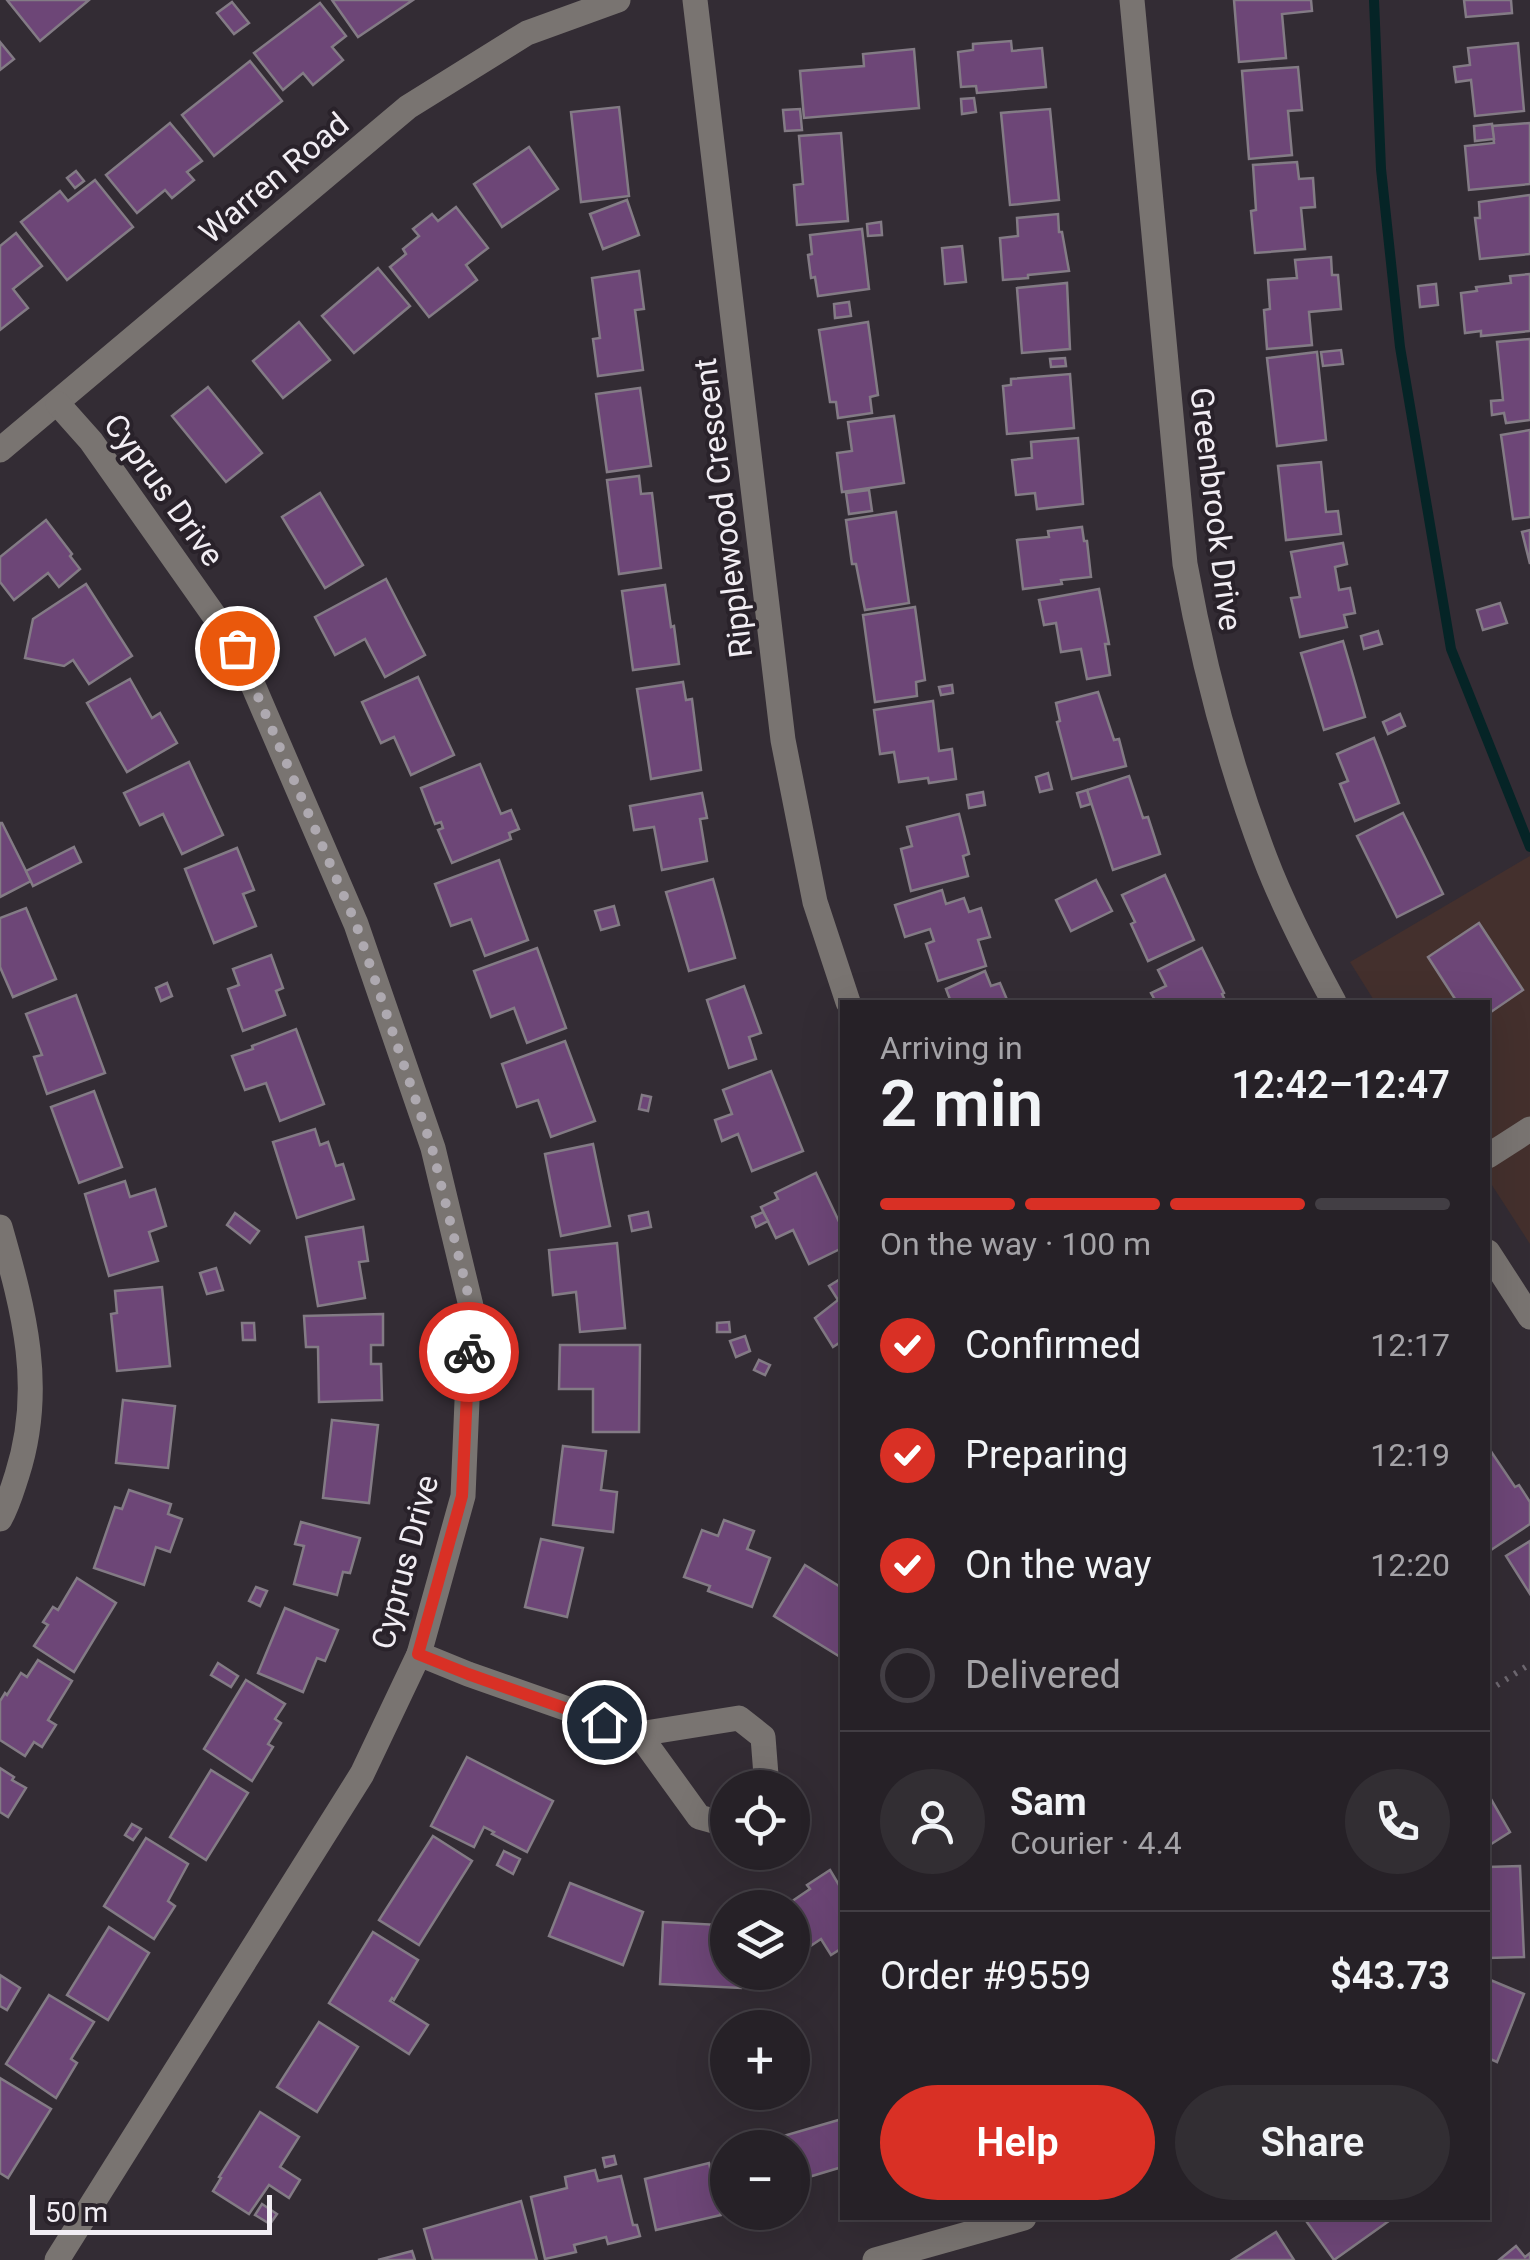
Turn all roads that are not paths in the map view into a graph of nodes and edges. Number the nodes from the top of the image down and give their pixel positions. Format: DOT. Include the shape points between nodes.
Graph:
graph roads {
  1 [pos="618,0"];
  2 [pos="695,0"];
  3 [pos="1132,0"];
  4 [pos="58,404"];
  5 [pos="0,450"];
  6 [pos="847,1000"];
  7 [pos="1333,1000"];
  8 [pos="1530,1129"];
  9 [pos="1490,1155"];
  10 [pos="0,1228"];
  11 [pos="1490,1255"];
  12 [pos="1530,1317"];
  13 [pos="0,1519"];
  14 [pos="418,1654"];
  15 [pos="638,1734"];
  16 [pos="767,1770"];
  17 [pos="710,1821"];
  18 [pos="1017,2220"];
  19 [pos="57,2260"];
  20 [pos="875,2260"];
  1 -- 4 [label="street, Warren Road" via="528,32 408,107"];
  2 -- 6 [label="street, Ripplewood Crescent" via="783,740 814,902"];
  3 -- 7 [label="street, Greenbrook Drive" via="1184,564 1199,640 1266,859"];
  4 -- 5 [label="street, Warren Road"];
  4 -- 14 [label="street, Cyprus Drive" via="237,648 356,924 432,1148 471,1306 462,1496"];
  8 -- 9 [label="street"];
  10 -- 13 [label="street" via="21,1303 32,1400 23,1455"];
  11 -- 12 [label="street"];
  14 -- 15 [label="street"];
  14 -- 19 [label="street, Cyprus Drive" via="362,1774"];
  15 -- 16 [label="street" via="738,1718 764,1737"];
  15 -- 17 [label="street" via="698,1818"];
  18 -- 20 [label="street"];
}
